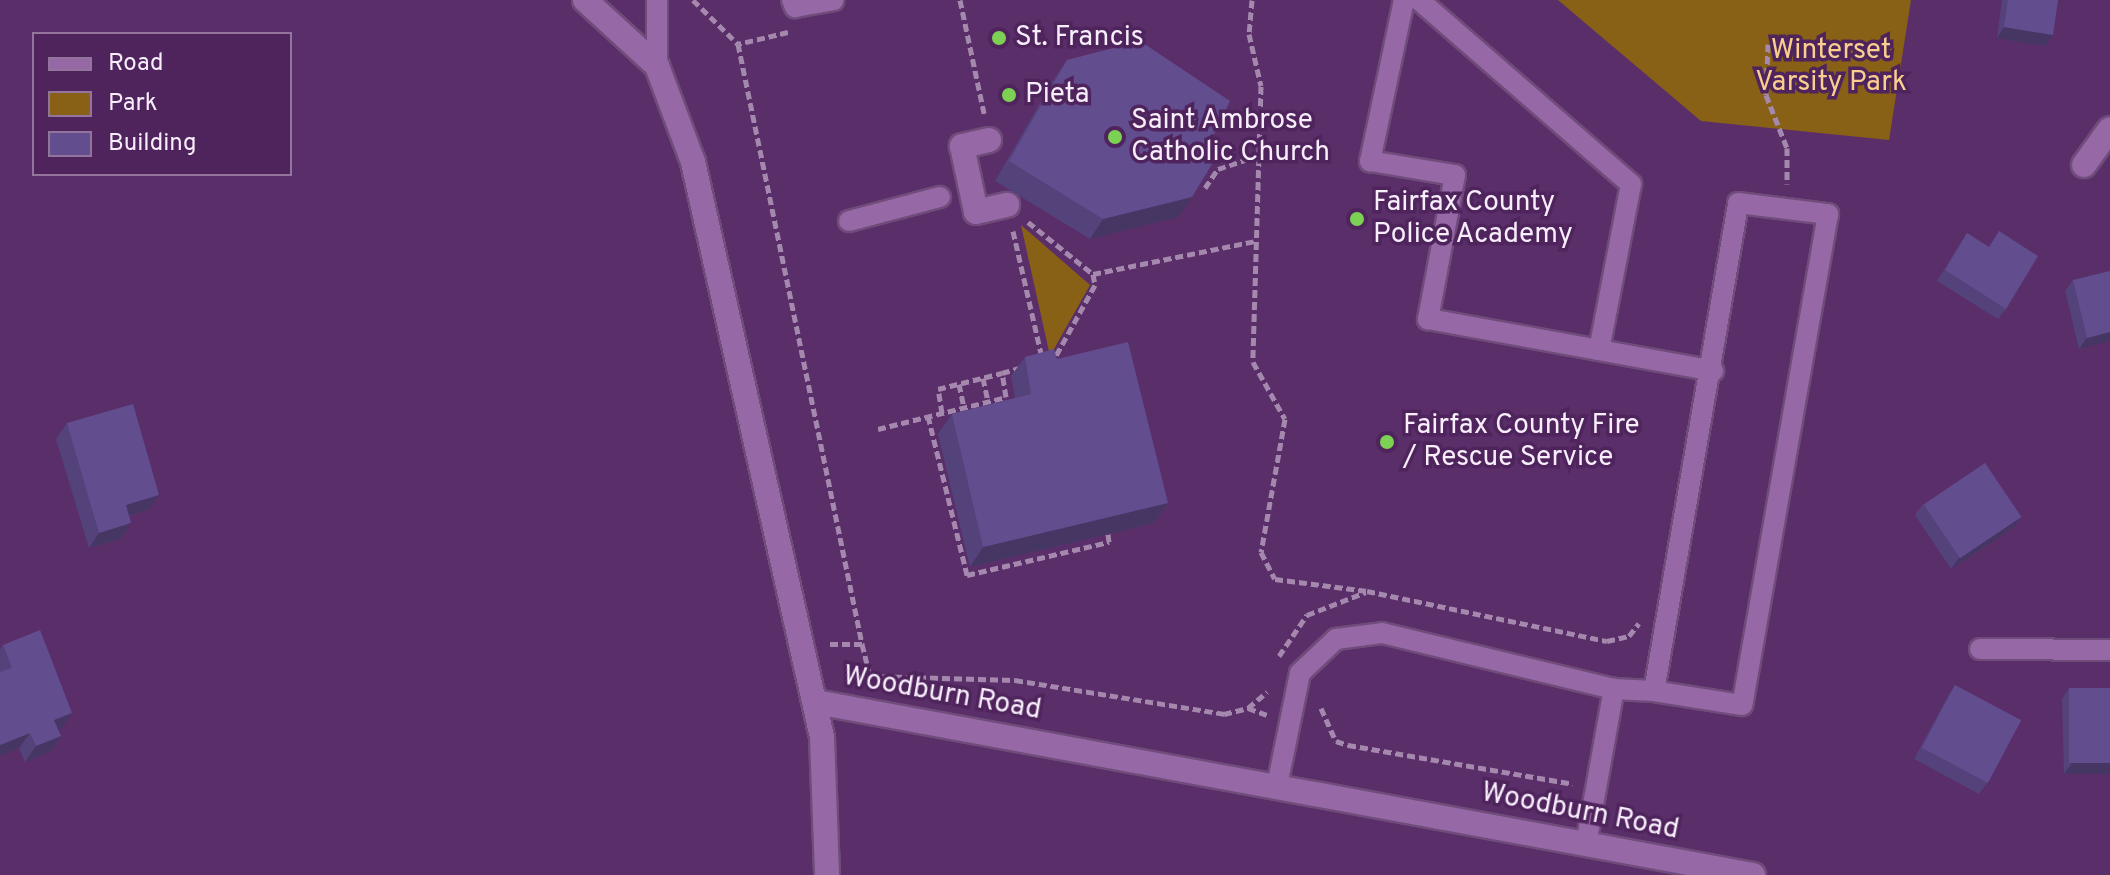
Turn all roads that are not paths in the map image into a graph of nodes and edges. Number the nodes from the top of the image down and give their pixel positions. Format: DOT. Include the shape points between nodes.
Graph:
graph roads {
  1 [pos="585,0"];
  2 [pos="657,0"];
  3 [pos="792,0"];
  4 [pos="833,0"];
  5 [pos="1404,0"];
  6 [pos="1419,0"];
  7 [pos="657,66"];
  8 [pos="2110,129"];
  9 [pos="989,140"];
  10 [pos="2084,165"];
  11 [pos="940,197"];
  12 [pos="1007,205"];
  13 [pos="849,221"];
  14 [pos="1599,350"];
  15 [pos="1713,371"];
  16 [pos="1980,649"];
  17 [pos="2110,650"];
  18 [pos="1614,689"];
  19 [pos="1654,691"];
  20 [pos="816,702"];
  21 [pos="1277,786"];
  22 [pos="1586,844"];
  23 [pos="827,875"];
  24 [pos="1753,875"];
  1 -- 7 [label="street, Woodburn Road"];
  2 -- 7 [label="lane"];
  3 -- 4 [label="lane" via="795,7"];
  5 -- 14 [label="lane" via="1370,161 1455,175 1428,319"];
  6 -- 14 [label="lane" via="1631,184"];
  7 -- 20 [label="street, Woodburn Road" via="693,162 781,568"];
  8 -- 10 [label="street"];
  9 -- 12 [label="street" via="962,146 976,212"];
  11 -- 13 [label="lane"];
  14 -- 15 [label="lane"];
  15 -- 19 [label="lane"];
  15 -- 19 [label="lane" via="1738,203 1828,214 1742,705"];
  16 -- 17 [label="lane"];
  18 -- 19 [label="lane"];
  18 -- 21 [label="lane" via="1382,633 1336,639 1300,673"];
  18 -- 22 [label="lane"];
  20 -- 21 [label="street, Woodburn Road"];
  20 -- 23 [label="street"];
  21 -- 22 [label="street, Woodburn Road"];
  22 -- 24 [label="street, Woodburn Road"];
}
